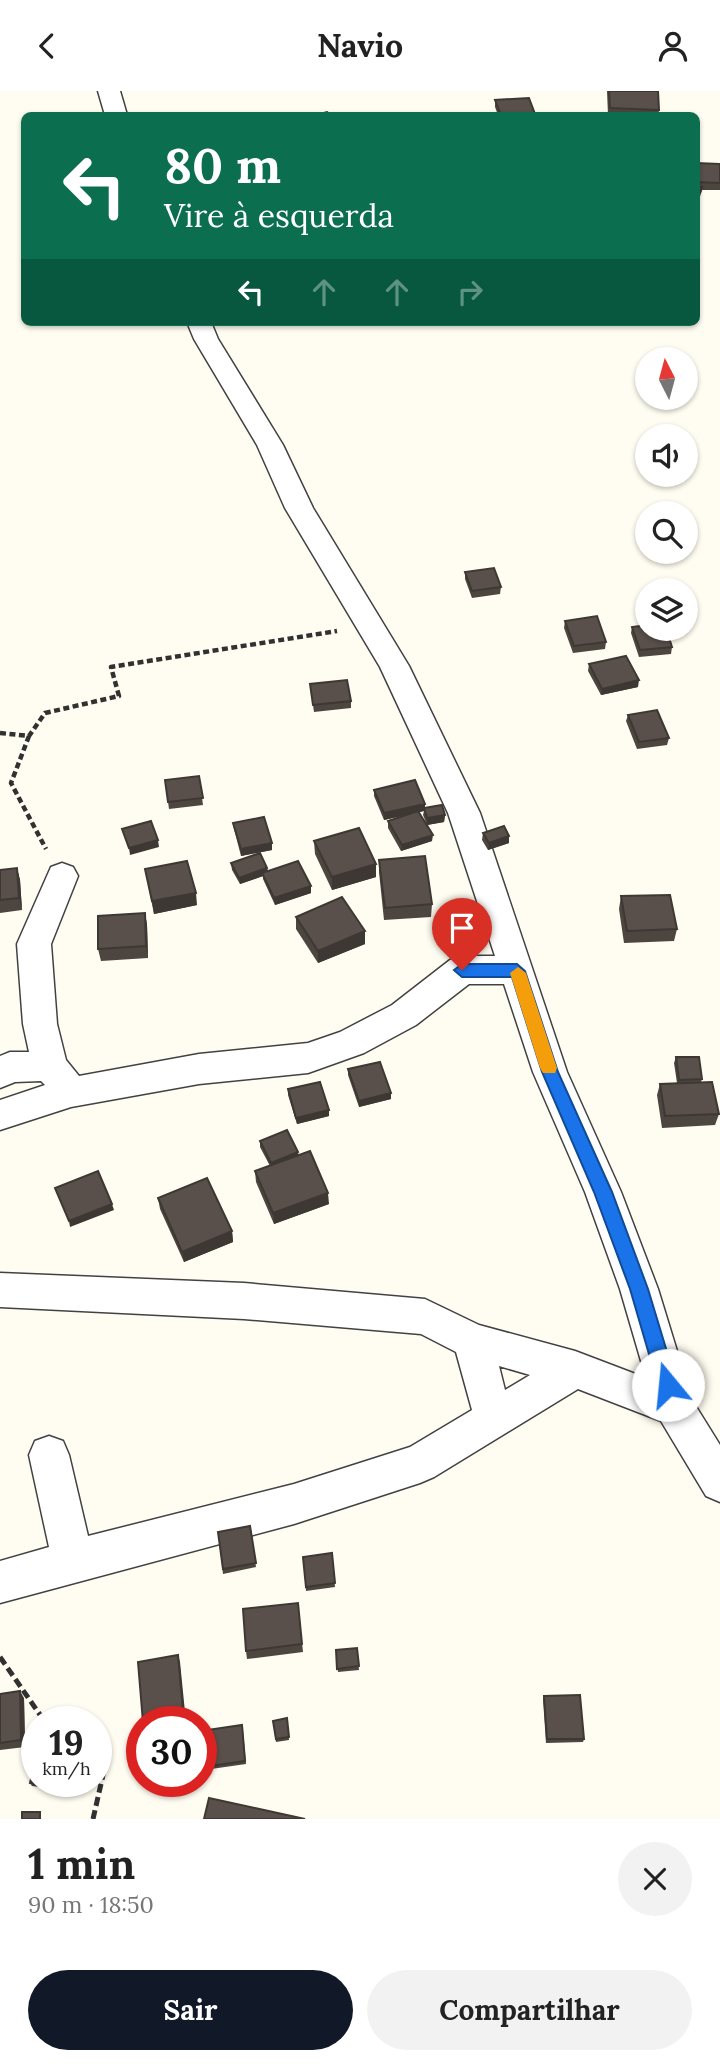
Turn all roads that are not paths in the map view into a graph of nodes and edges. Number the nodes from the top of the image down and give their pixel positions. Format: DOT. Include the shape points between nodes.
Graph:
graph roads {
  1 [pos="109,91"];
  2 [pos="115,112"];
  3 [pos="201,326"];
  4 [pos="62,876"];
  5 [pos="505,935"];
  6 [pos="462,970"];
  7 [pos="517,971"];
  8 [pos="0,1073"];
  9 [pos="60,1079"];
  10 [pos="0,1115"];
  11 [pos="0,1290"];
  12 [pos="472,1341"];
  13 [pos="575,1369"];
  14 [pos="675,1408"];
  15 [pos="494,1419"];
  16 [pos="50,1455"];
  17 [pos="720,1482"];
  18 [pos="73,1561"];
  19 [pos="0,1582"];
  1 -- 2 [label="street"];
  3 -- 5 [label="street" via="270,445 299,508 394,666 464,813"];
  4 -- 9 [label="street" via="34,944 40,1024"];
  5 -- 6 [label="street"];
  5 -- 7 [label="street"];
  6 -- 7 [label="street"];
  6 -- 9 [label="street" via="404,1015 309,1058"];
  7 -- 14 [label="street" via="550,1072 603,1192 634,1277"];
  8 -- 9 [label="street" via="10,1067"];
  9 -- 10 [label="street"];
  11 -- 12 [label="street" via="244,1301 425,1317"];
  12 -- 13 [label="street"];
  12 -- 15 [label="street"];
  13 -- 14 [label="street"];
  13 -- 15 [label="street"];
  14 -- 17 [label="street"];
  15 -- 18 [label="street" via="421,1463 293,1504"];
  16 -- 18 [label="street"];
  18 -- 19 [label="street"];
}
